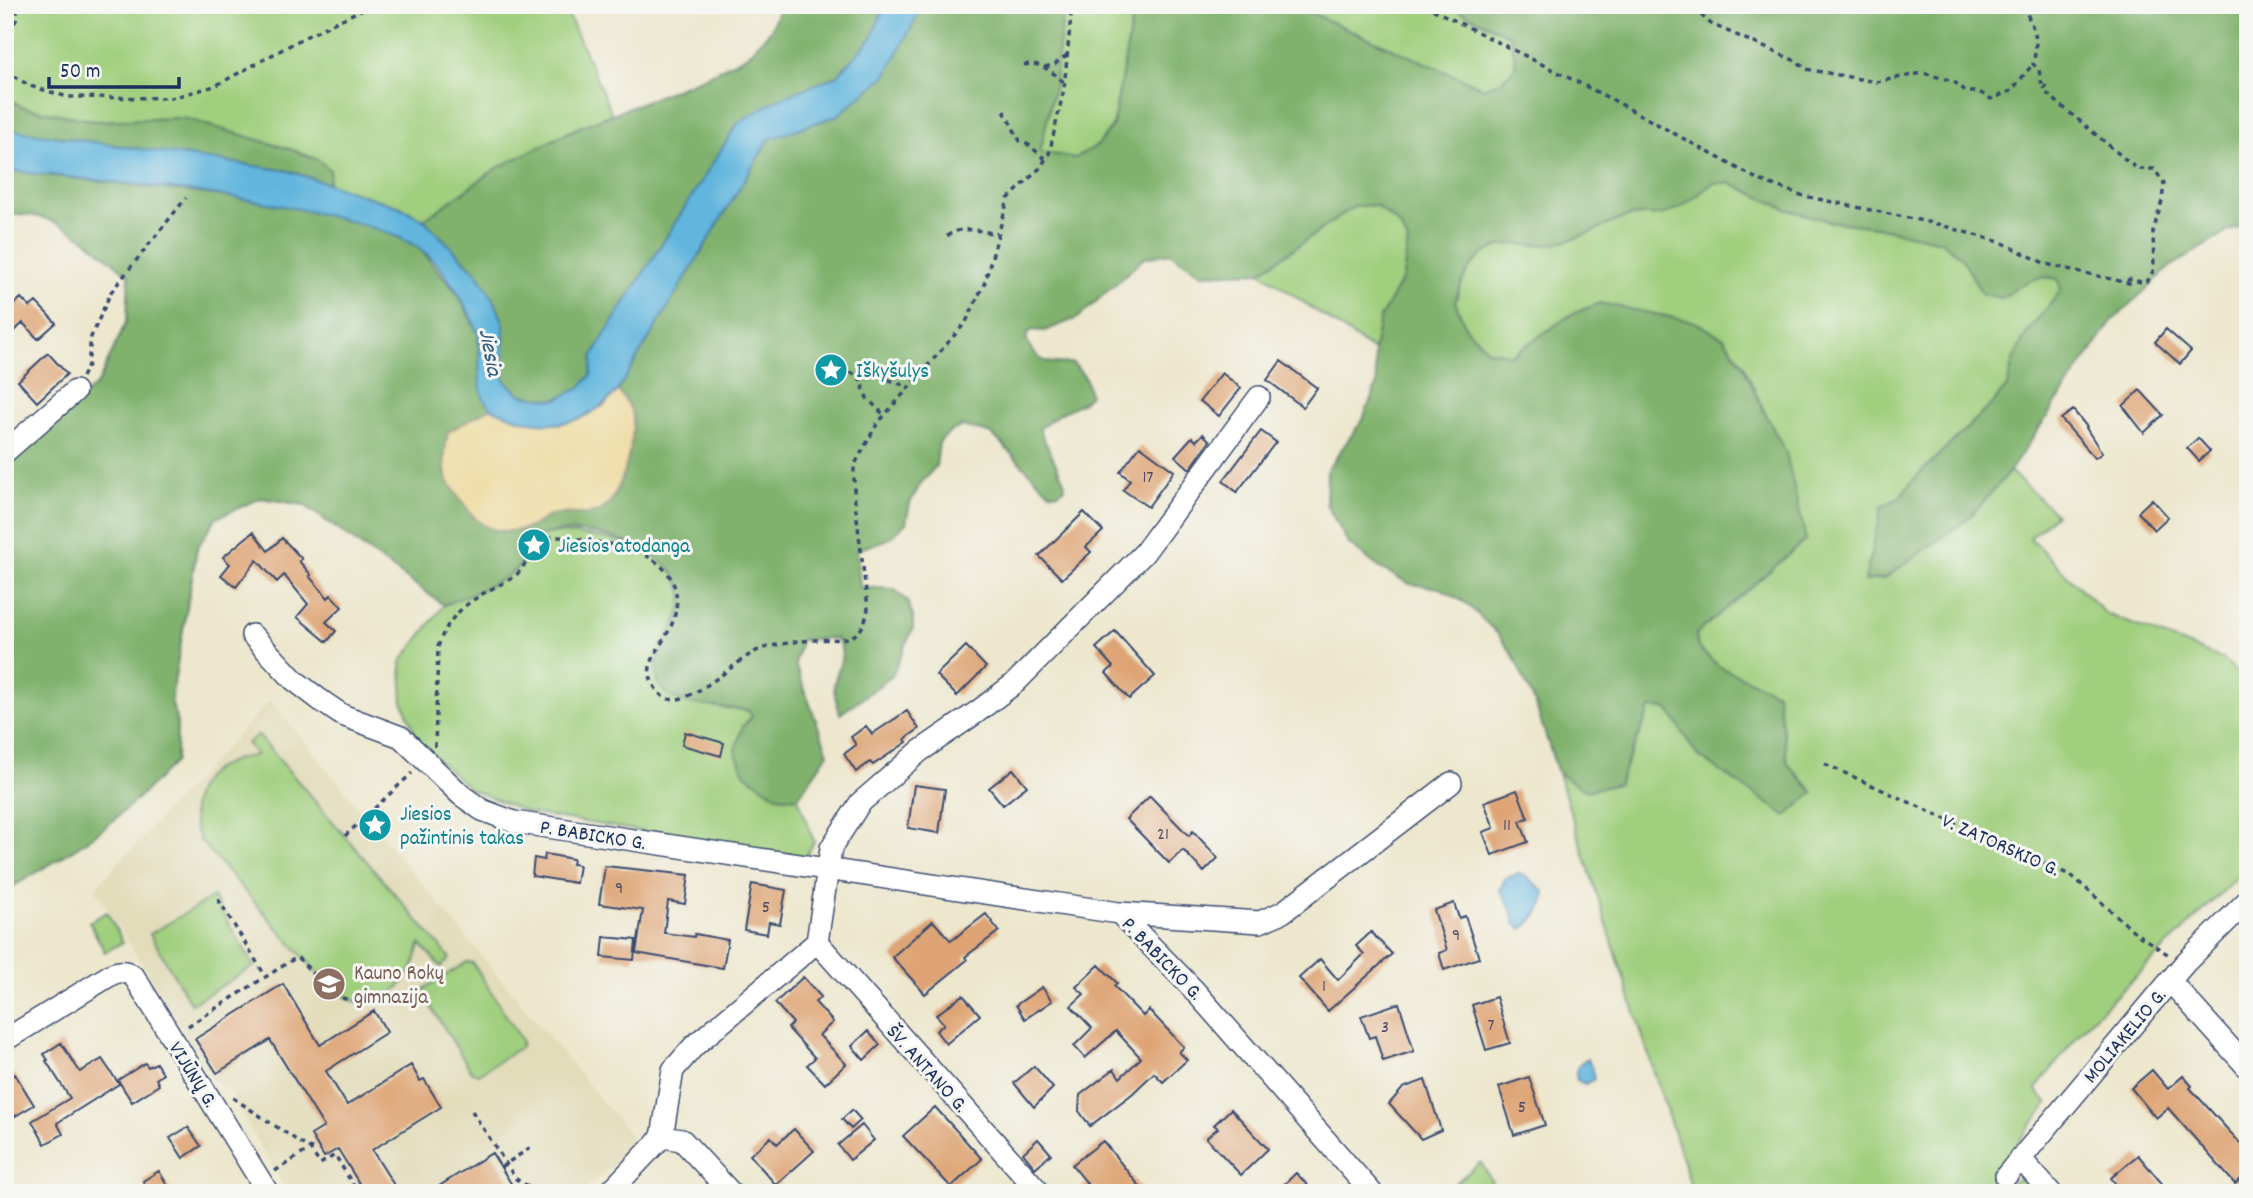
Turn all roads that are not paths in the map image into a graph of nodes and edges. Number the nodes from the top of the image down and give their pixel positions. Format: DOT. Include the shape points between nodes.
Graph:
graph roads {
  1 [pos="75,391"];
  2 [pos="1259,397"];
  3 [pos="5,452"];
  4 [pos="251,635"];
  5 [pos="1451,783"];
  6 [pos="829,871"];
  7 [pos="2248,900"];
  8 [pos="1119,912"];
  9 [pos="817,942"];
  10 [pos="2170,981"];
  11 [pos="5,1040"];
  12 [pos="2248,1068"];
  13 [pos="662,1137"];
  14 [pos="2020,1158"];
  15 [pos="2006,1176"];
  16 [pos="264,1187"];
  17 [pos="608,1193"];
  18 [pos="731,1193"];
  19 [pos="1040,1193"];
  20 [pos="1372,1193"];
  21 [pos="2051,1193"];
  1 -- 3 [label="street"];
  2 -- 6 [label="street" via="1144,553 1015,682 920,751 860,803 831,848"];
  4 -- 6 [label="street, P. BABICKO G." via="320,700 342,715 401,737 482,810 514,822"];
  5 -- 8 [label="street" via="1283,912 1260,922"];
  6 -- 8 [label="street, P. BABICKO G."];
  6 -- 9 [label="street"];
  7 -- 10 [label="street, MOLIAKELIO G."];
  8 -- 20 [label="street, P. BABICKO G." via="1194,989"];
  9 -- 13 [label="street" via="694,1046 673,1070"];
  9 -- 19 [label="street, ŠV. ANTANO G."];
  10 -- 12 [label="street"];
  10 -- 14 [label="street, MOLIAKELIO G."];
  11 -- 16 [label="street, VIJŪNŲ G." via="112,974 128,972"];
  13 -- 17 [label="street"];
  13 -- 18 [label="street" via="682,1140"];
  14 -- 15 [label="street, MOLIAKELIO G."];
  14 -- 21 [label="street"];
}
